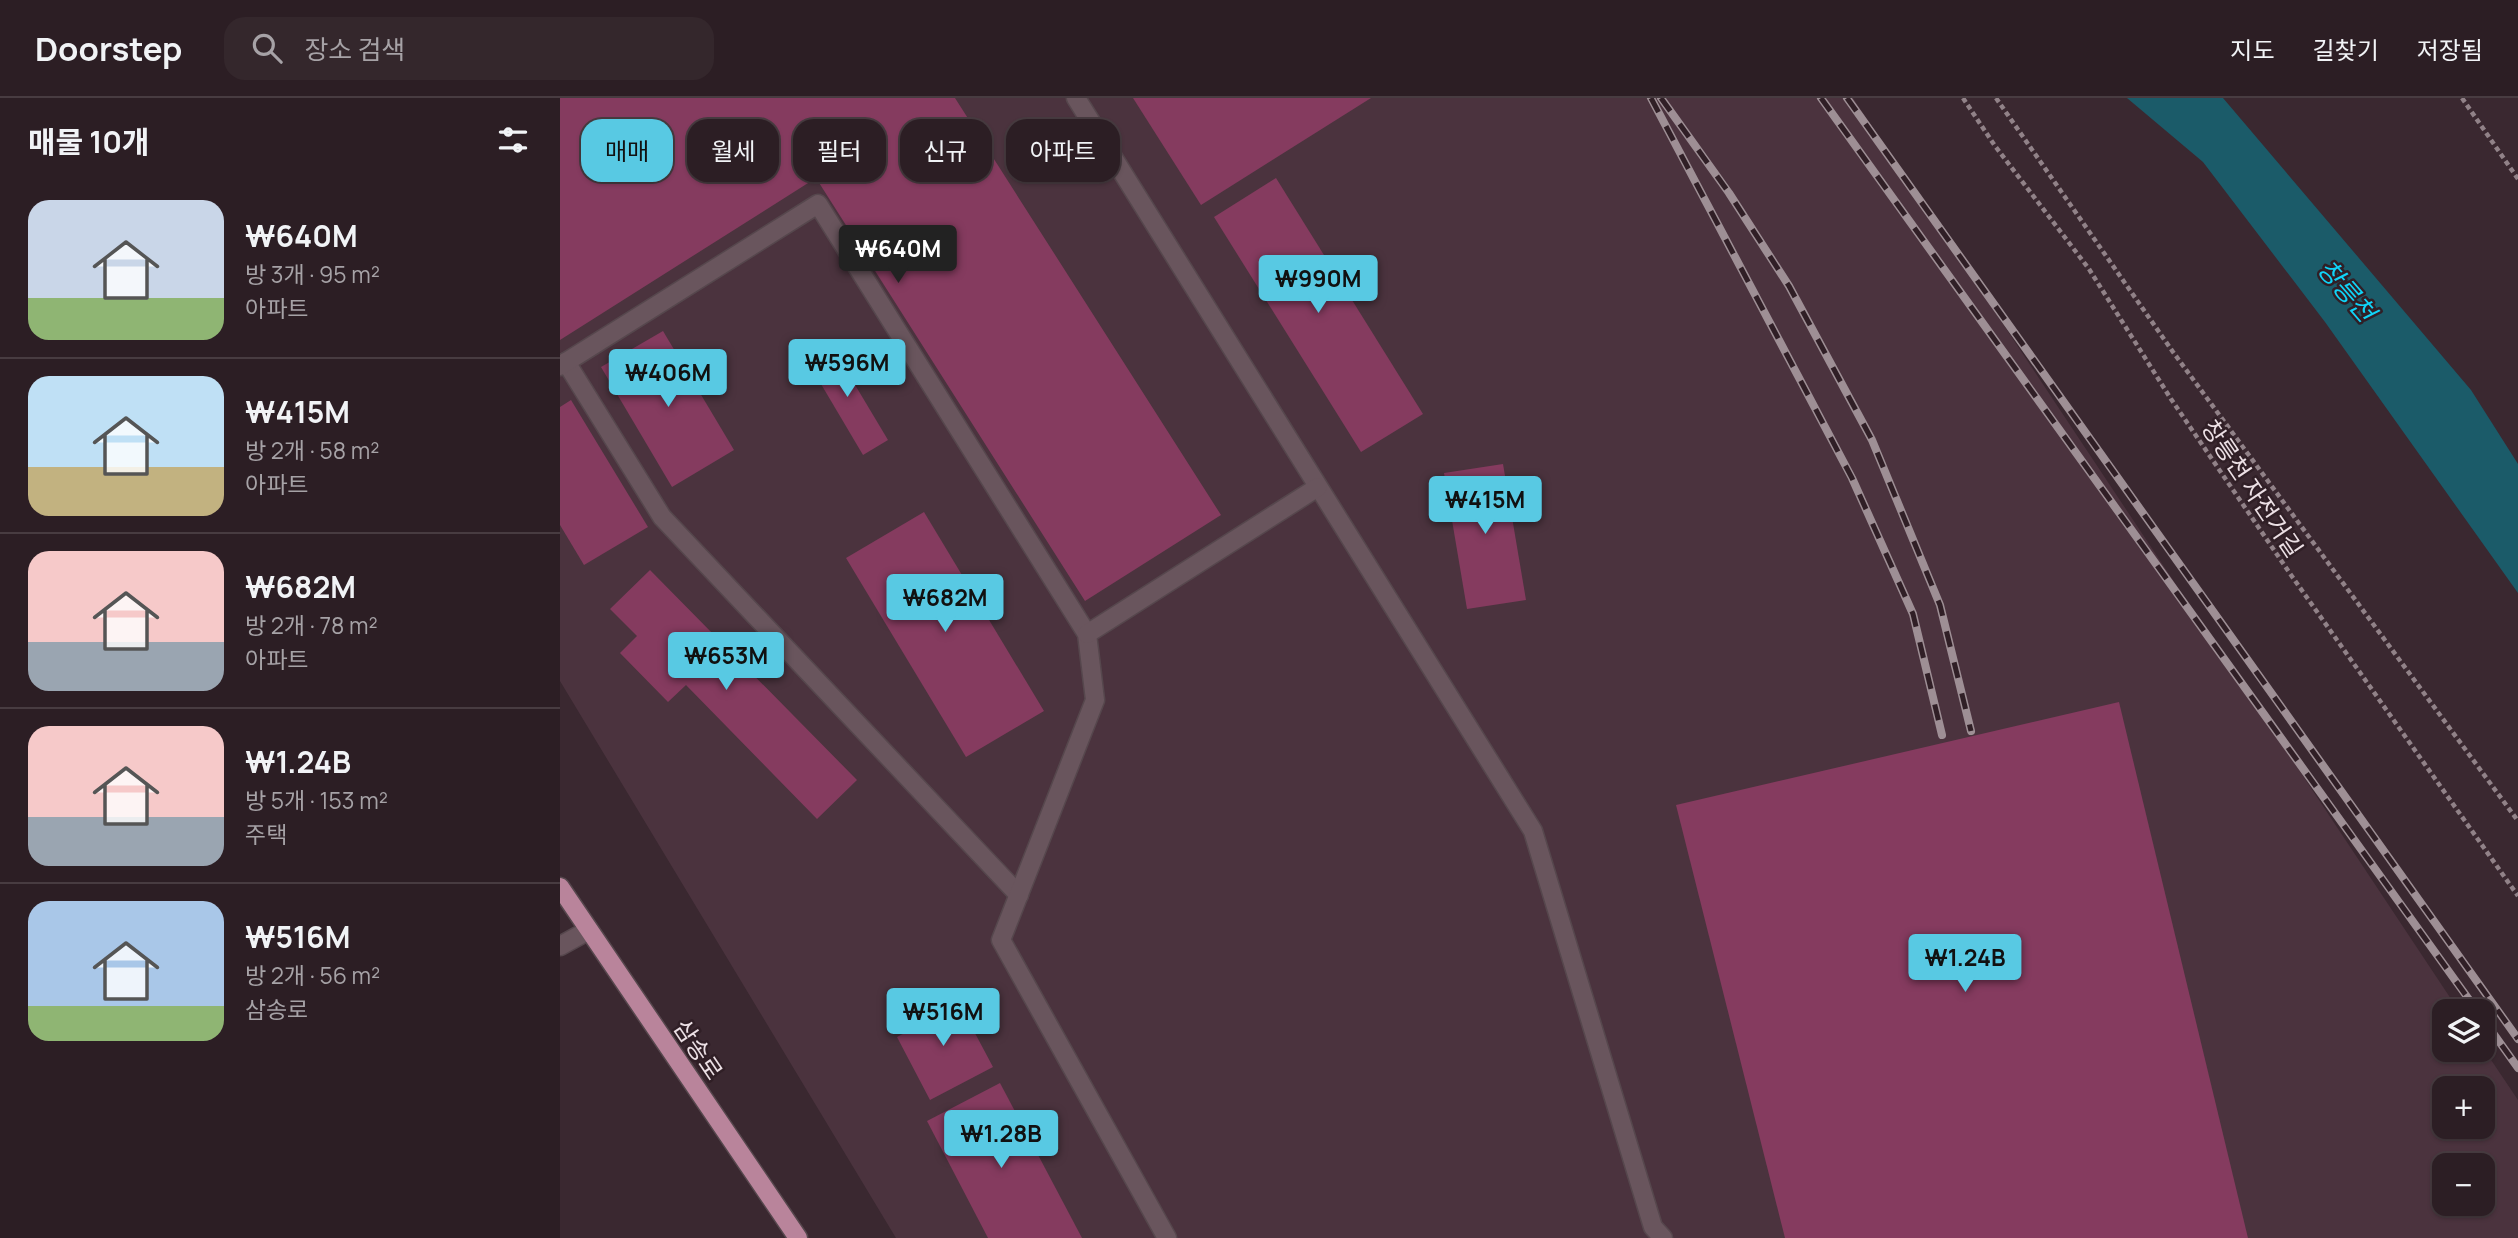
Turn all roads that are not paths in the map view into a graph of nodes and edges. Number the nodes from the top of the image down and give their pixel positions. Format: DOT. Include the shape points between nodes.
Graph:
graph roads {
  1 [pos="1076,98"];
  2 [pos="563,364"];
  3 [pos="1318,487"];
  4 [pos="1087,634"];
  5 [pos="560,887"];
  6 [pos="1019,894"];
  7 [pos="589,930"];
  8 [pos="560,946"];
  9 [pos="798,1238"];
  10 [pos="1167,1238"];
  11 [pos="1663,1238"];
  1 -- 3 [label="street"];
  2 -- 4 [label="street" via="818,204"];
  2 -- 6 [label="street" via="662,517"];
  3 -- 4 [label="street"];
  3 -- 11 [label="street" via="1533,831 1653,1227"];
  4 -- 6 [label="street" via="1095,701"];
  5 -- 7 [label="main road, 삼송로"];
  6 -- 10 [label="street" via="1001,940"];
  7 -- 8 [label="street"];
  7 -- 9 [label="main road, 삼송로"];
}
